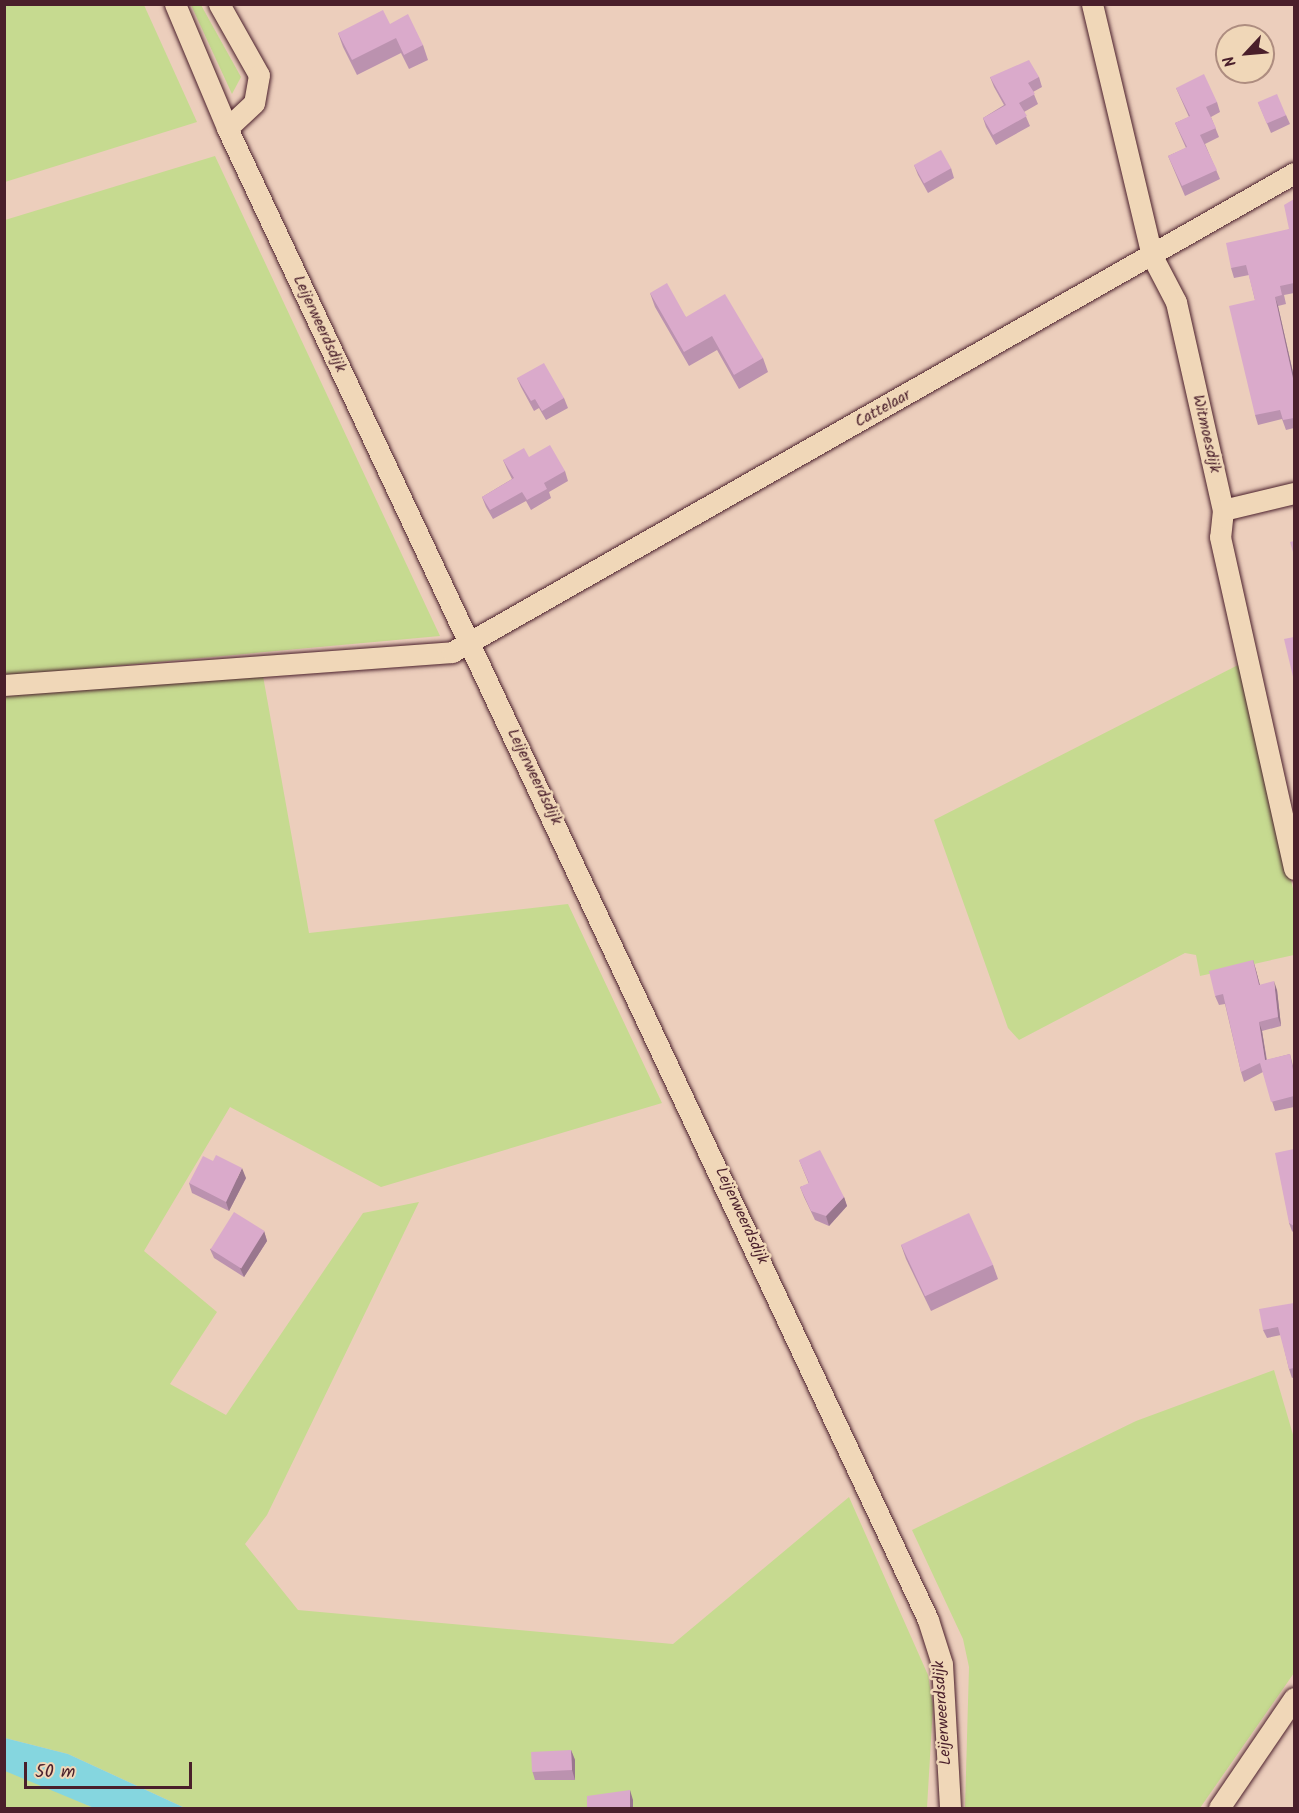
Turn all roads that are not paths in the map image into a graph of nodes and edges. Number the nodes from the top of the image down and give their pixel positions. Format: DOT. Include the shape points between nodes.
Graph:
graph roads {
  1 [pos="174,4"];
  2 [pos="219,4"];
  3 [pos="1092,4"];
  4 [pos="227,128"];
  5 [pos="1294,173"];
  6 [pos="1152,255"];
  7 [pos="1294,493"];
  8 [pos="1223,510"];
  9 [pos="469,642"];
  10 [pos="4,685"];
  11 [pos="1294,869"];
  12 [pos="1294,1698"];
  13 [pos="950,1809"];
  14 [pos="1219,1809"];
  1 -- 4 [label="street, Leijerweerdsdijk"];
  2 -- 4 [label="street" via="259,75 254,103"];
  3 -- 6 [label="street, Witmoesdijk"];
  4 -- 9 [label="street, Leijerweerdsdijk"];
  5 -- 6 [label="street, Cattelaar"];
  6 -- 8 [label="street, Witmoesdijk" via="1176,302"];
  6 -- 9 [label="street, Cattelaar"];
  7 -- 8 [label="street"];
  8 -- 11 [label="street, Witmoesdijk" via="1220,537"];
  9 -- 10 [label="street" via="441,653"];
  9 -- 13 [label="street, Leijerweerdsdijk" via="928,1620 942,1664"];
  12 -- 14 [label="street"];
}
